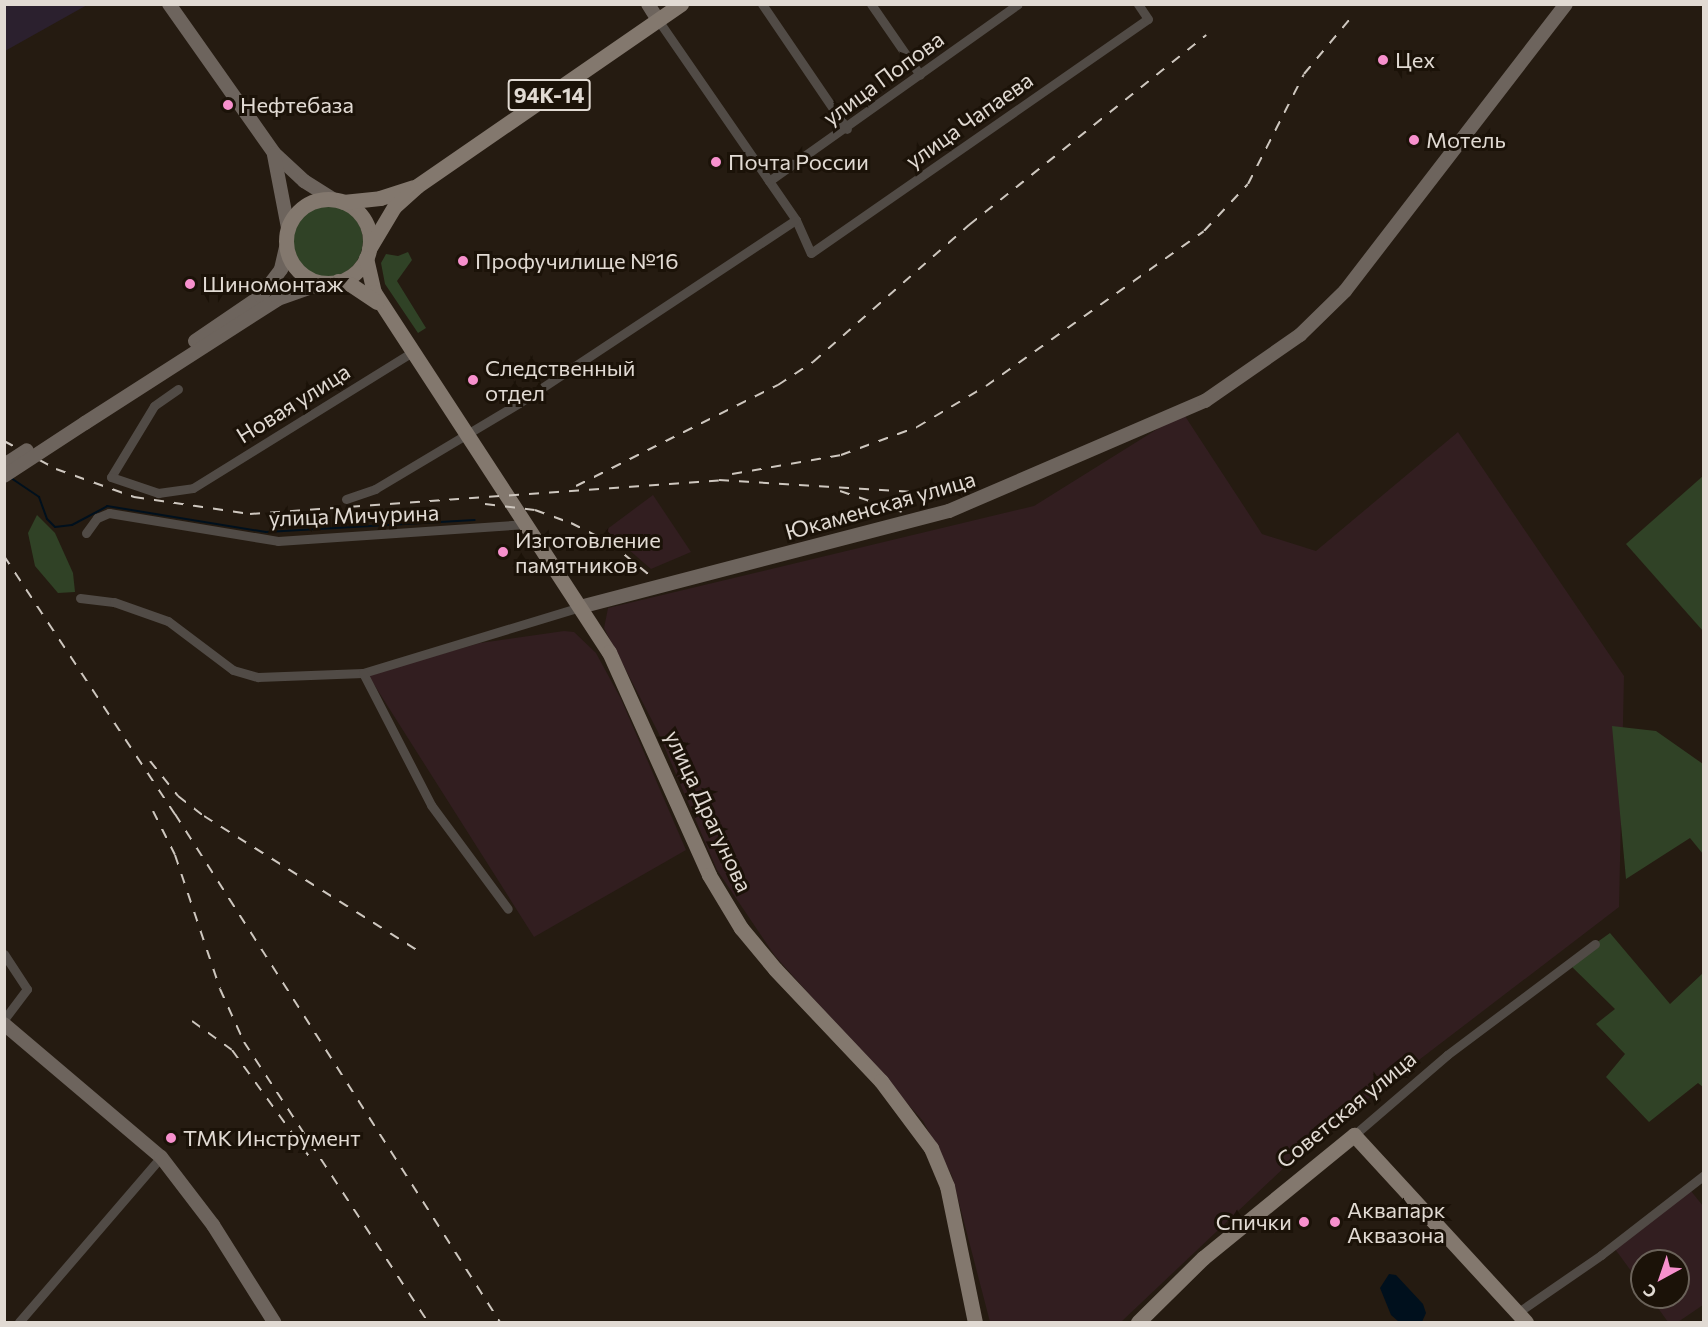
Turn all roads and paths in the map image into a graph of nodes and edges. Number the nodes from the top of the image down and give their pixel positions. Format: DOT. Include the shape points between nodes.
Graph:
graph roads {
  1 [pos="170,4"];
  2 [pos="648,4"];
  3 [pos="681,4"];
  4 [pos="762,4"];
  5 [pos="871,4"];
  6 [pos="1018,4"];
  7 [pos="1138,4"];
  8 [pos="1566,4"];
  9 [pos="658,20"];
  10 [pos="920,75"];
  11 [pos="847,129"];
  12 [pos="274,153"];
  13 [pos="769,181"];
  14 [pos="417,186"];
  15 [pos="338,201"];
  16 [pos="796,220"];
  17 [pos="288,228"];
  18 [pos="286,248"];
  19 [pos="367,253"];
  20 [pos="330,282"];
  21 [pos="388,313"];
  22 [pos="414,351"];
  23 [pos="178,389"];
  24 [pos="82,420"];
  25 [pos="466,432"];
  26 [pos="4,465"];
  27 [pos="4,476"];
  28 [pos="346,499"];
  29 [pos="526,524"];
  30 [pos="86,533"];
  31 [pos="80,598"];
  32 [pos="580,607"];
  33 [pos="363,673"];
  34 [pos="508,909"];
  35 [pos="1595,945"];
  36 [pos="4,954"];
  37 [pos="4,1022"];
  38 [pos="4,1034"];
  39 [pos="1354,1135"];
  40 [pos="159,1160"];
  41 [pos="1704,1175"];
  42 [pos="1521,1318"];
  43 [pos="19,1323"];
  44 [pos="274,1323"];
  45 [pos="975,1323"];
  46 [pos="1138,1323"];
  1 -- 12 [label="main road"];
  2 -- 9 [label="main road"];
  3 -- 9 [label="main road, 94К-14"];
  4 -- 11 [label="street"];
  5 -- 10 [label="street"];
  6 -- 10 [label="street, улица Попова"];
  7 -- 16 [label="street, улица Чапаева" via="1148,19 811,253"];
  8 -- 32 [label="main road, Юкаменская улица" via="1345,291 1300,335 1205,401 950,511"];
  9 -- 13 [label="street"];
  9 -- 14 [label="main road, 94К-14"];
  10 -- 11 [label="street, улица Попова"];
  11 -- 13 [label="street, улица Попова"];
  12 -- 15 [label="main road" via="304,181"];
  12 -- 17 [label="main road"];
  13 -- 16 [label="street"];
  14 -- 15 [label="main road" via="380,198"];
  14 -- 19 [label="main road" via="394,207"];
  15 -- 17 [label="main road" via="309,204 296,214"];
  15 -- 19 [label="main road" via="365,222"];
  16 -- 25 [label="street" via="587,360"];
  17 -- 18 [label="main road"];
  18 -- 20 [label="main road" via="302,274"];
  18 -- 24 [label="main road" via="281,269 261,296"];
  19 -- 20 [label="main road" via="353,274"];
  19 -- 21 [label="main road, улица Драгунова" via="374,292"];
  20 -- 21 [label="main road, улица Драгунова" via="362,290"];
  20 -- 24 [label="main road" via="278,299"];
  21 -- 22 [label="main road, улица Драгунова"];
  22 -- 23 [label="street, Новая улица" via="193,488 158,494 111,477 154,406"];
  22 -- 25 [label="main road, улица Драгунова"];
  24 -- 26 [label="main road, bridge"];
  24 -- 27 [label="main road, bridge"];
  25 -- 28 [label="street" via="375,489"];
  25 -- 29 [label="main road, улица Драгунова"];
  29 -- 30 [label="street, улица Мичурина" via="278,541 109,513 97,518"];
  29 -- 32 [label="main road, улица Драгунова"];
  31 -- 33 [label="street, Юкаменская улица" via="114,602 168,621 233,670 258,677"];
  32 -- 33 [label="street, Юкаменская улица"];
  32 -- 45 [label="main road, улица Драгунова" via="609,652 709,875 741,928 774,969 889,1090 931,1148 947,1186"];
  33 -- 34 [label="street" via="431,806"];
  35 -- 39 [label="street, Советская улица" via="1447,1055"];
  36 -- 37 [label="street" via="27,989"];
  37 -- 40 [label="main road"];
  38 -- 40 [label="main road"];
  39 -- 42 [label="main road"];
  39 -- 46 [label="main road, Советская улица" via="1203,1258"];
  40 -- 43 [label="street"];
  40 -- 44 [label="main road" via="189,1194"];
  41 -- 42 [label="street"];
}
